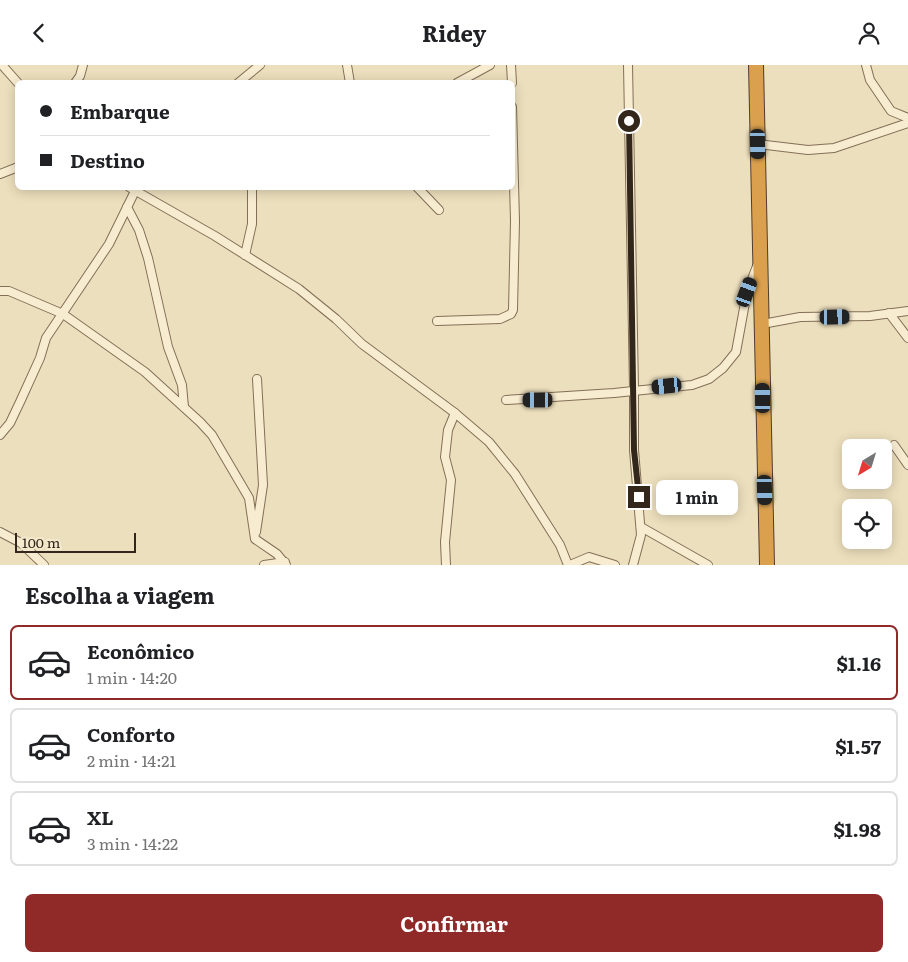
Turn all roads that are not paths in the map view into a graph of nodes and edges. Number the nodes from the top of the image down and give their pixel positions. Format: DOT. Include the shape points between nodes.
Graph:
graph roads {
  1 [pos="2,65"];
  2 [pos="83,65"];
  3 [pos="260,65"];
  4 [pos="347,65"];
  5 [pos="490,65"];
  6 [pos="511,65"];
  7 [pos="628,65"];
  8 [pos="756,65"];
  9 [pos="866,65"];
  10 [pos="15,80"];
  11 [pos="77,80"];
  12 [pos="242,80"];
  13 [pos="350,80"];
  14 [pos="462,80"];
  15 [pos="512,80"];
  16 [pos="908,118"];
  17 [pos="908,123"];
  18 [pos="758,144"];
  19 [pos="15,168"];
  20 [pos="0,174"];
  21 [pos="133,190"];
  22 [pos="135,190"];
  23 [pos="252,190"];
  24 [pos="420,190"];
  25 [pos="514,190"];
  26 [pos="127,207"];
  27 [pos="439,210"];
  28 [pos="245,255"];
  29 [pos="760,257"];
  30 [pos="0,291"];
  31 [pos="908,311"];
  32 [pos="889,313"];
  33 [pos="64,314"];
  34 [pos="437,321"];
  35 [pos="762,324"];
  36 [pos="908,338"];
  37 [pos="257,379"];
  38 [pos="634,389"];
  39 [pos="506,400"];
  40 [pos="184,407"];
  41 [pos="455,413"];
  42 [pos="0,435"];
  43 [pos="894,445"];
  44 [pos="908,465"];
  45 [pos="641,527"];
  46 [pos="0,532"];
  47 [pos="255,539"];
  48 [pos="286,563"];
  49 [pos="44,565"];
  50 [pos="264,565"];
  51 [pos="446,565"];
  52 [pos="569,565"];
  53 [pos="615,565"];
  54 [pos="633,565"];
  55 [pos="708,565"];
  56 [pos="767,565"];
  1 -- 10 [label="street"];
  2 -- 11 [label="street"];
  3 -- 12 [label="street"];
  4 -- 13 [label="street"];
  5 -- 14 [label="street"];
  6 -- 15 [label="street"];
  7 -- 38 [label="street"];
  8 -- 18 [label="highway"];
  9 -- 16 [label="street" via="870,80 891,111"];
  17 -- 18 [label="street" via="834,149 808,150"];
  18 -- 29 [label="highway"];
  19 -- 20 [label="street"];
  21 -- 26 [label="street"];
  22 -- 28 [label="street"];
  23 -- 28 [label="street" via="252,224"];
  24 -- 27 [label="street"];
  25 -- 34 [label="street" via="511,314 500,319"];
  26 -- 33 [label="street" via="109,244"];
  26 -- 40 [label="street" via="148,258 168,347 182,385"];
  28 -- 41 [label="street" via="299,289 362,344"];
  29 -- 35 [label="highway"];
  29 -- 38 [label="street" via="747,292 736,352 730,361 709,379 692,385"];
  30 -- 33 [label="street" via="9,291"];
  31 -- 32 [label="street"];
  32 -- 35 [label="street" via="800,317"];
  32 -- 36 [label="street"];
  33 -- 40 [label="street" via="144,372"];
  33 -- 42 [label="street" via="46,338 20,402"];
  35 -- 56 [label="highway"];
  37 -- 47 [label="street" via="263,485"];
  38 -- 39 [label="street" via="538,400"];
  38 -- 45 [label="street" via="634,450"];
  40 -- 47 [label="street" via="212,435 250,498"];
  41 -- 51 [label="street" via="448,430 445,457 450,480"];
  41 -- 52 [label="street" via="489,442 515,474"];
  43 -- 44 [label="street"];
  45 -- 54 [label="street"];
  45 -- 55 [label="street"];
  46 -- 49 [label="street" via="22,543"];
  47 -- 48 [label="street"];
  48 -- 50 [label="street"];
  52 -- 53 [label="street" via="589,557"];
}
